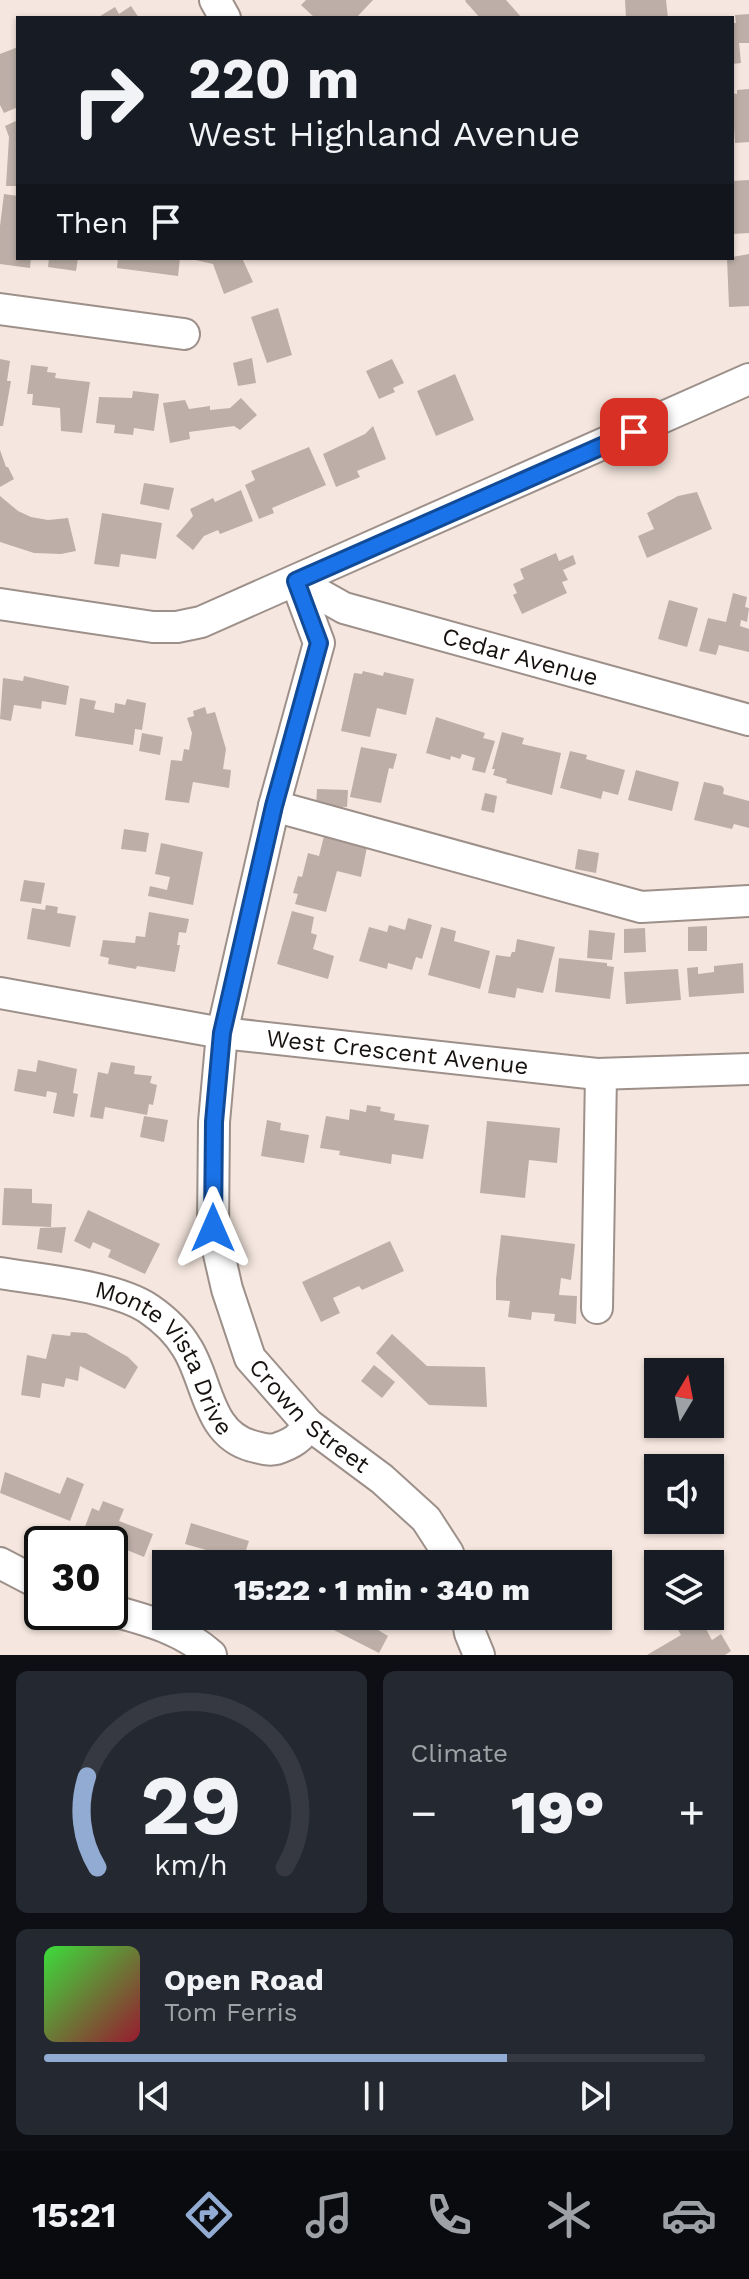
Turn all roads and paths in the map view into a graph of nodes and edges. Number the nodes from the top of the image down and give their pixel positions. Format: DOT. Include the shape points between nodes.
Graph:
graph roads {
  1 [pos="0,309"];
  2 [pos="184,334"];
  3 [pos="749,379"];
  4 [pos="296,581"];
  5 [pos="0,604"];
  6 [pos="749,720"];
  7 [pos="274,806"];
  8 [pos="749,901"];
  9 [pos="0,993"];
  10 [pos="222,1033"];
  11 [pos="749,1069"];
  12 [pos="601,1074"];
  13 [pos="0,1273"];
  14 [pos="597,1308"];
  15 [pos="308,1424"];
  16 [pos="444,1550"];
  17 [pos="0,1563"];
  18 [pos="24,1576"];
  19 [pos="128,1616"];
  20 [pos="469,1630"];
  21 [pos="211,1655"];
  22 [pos="479,1655"];
  1 -- 2 [label="street"];
  3 -- 4 [label="street"];
  4 -- 5 [label="street" via="177,627"];
  4 -- 6 [label="street, Cedar Avenue" via="344,608"];
  4 -- 7 [label="street, Crown Street" via="319,643"];
  7 -- 8 [label="street" via="641,907"];
  7 -- 10 [label="street, Crown Street"];
  9 -- 10 [label="street, West Crescent Avenue"];
  10 -- 12 [label="street, West Crescent Avenue"];
  10 -- 15 [label="street, Crown Street" via="213,1228 250,1358"];
  11 -- 12 [label="street, West Crescent Avenue"];
  12 -- 14 [label="street"];
  13 -- 15 [label="street, Monte Vista Drive" via="88,1288 145,1306 180,1337 216,1417 228,1434 246,1444 270,1451 286,1446 303,1435"];
  15 -- 16 [label="street, Crown Street" via="426,1519"];
  17 -- 18 [label="street"];
  19 -- 21 [label="street" via="176,1631"];
  20 -- 22 [label="street"];
}
